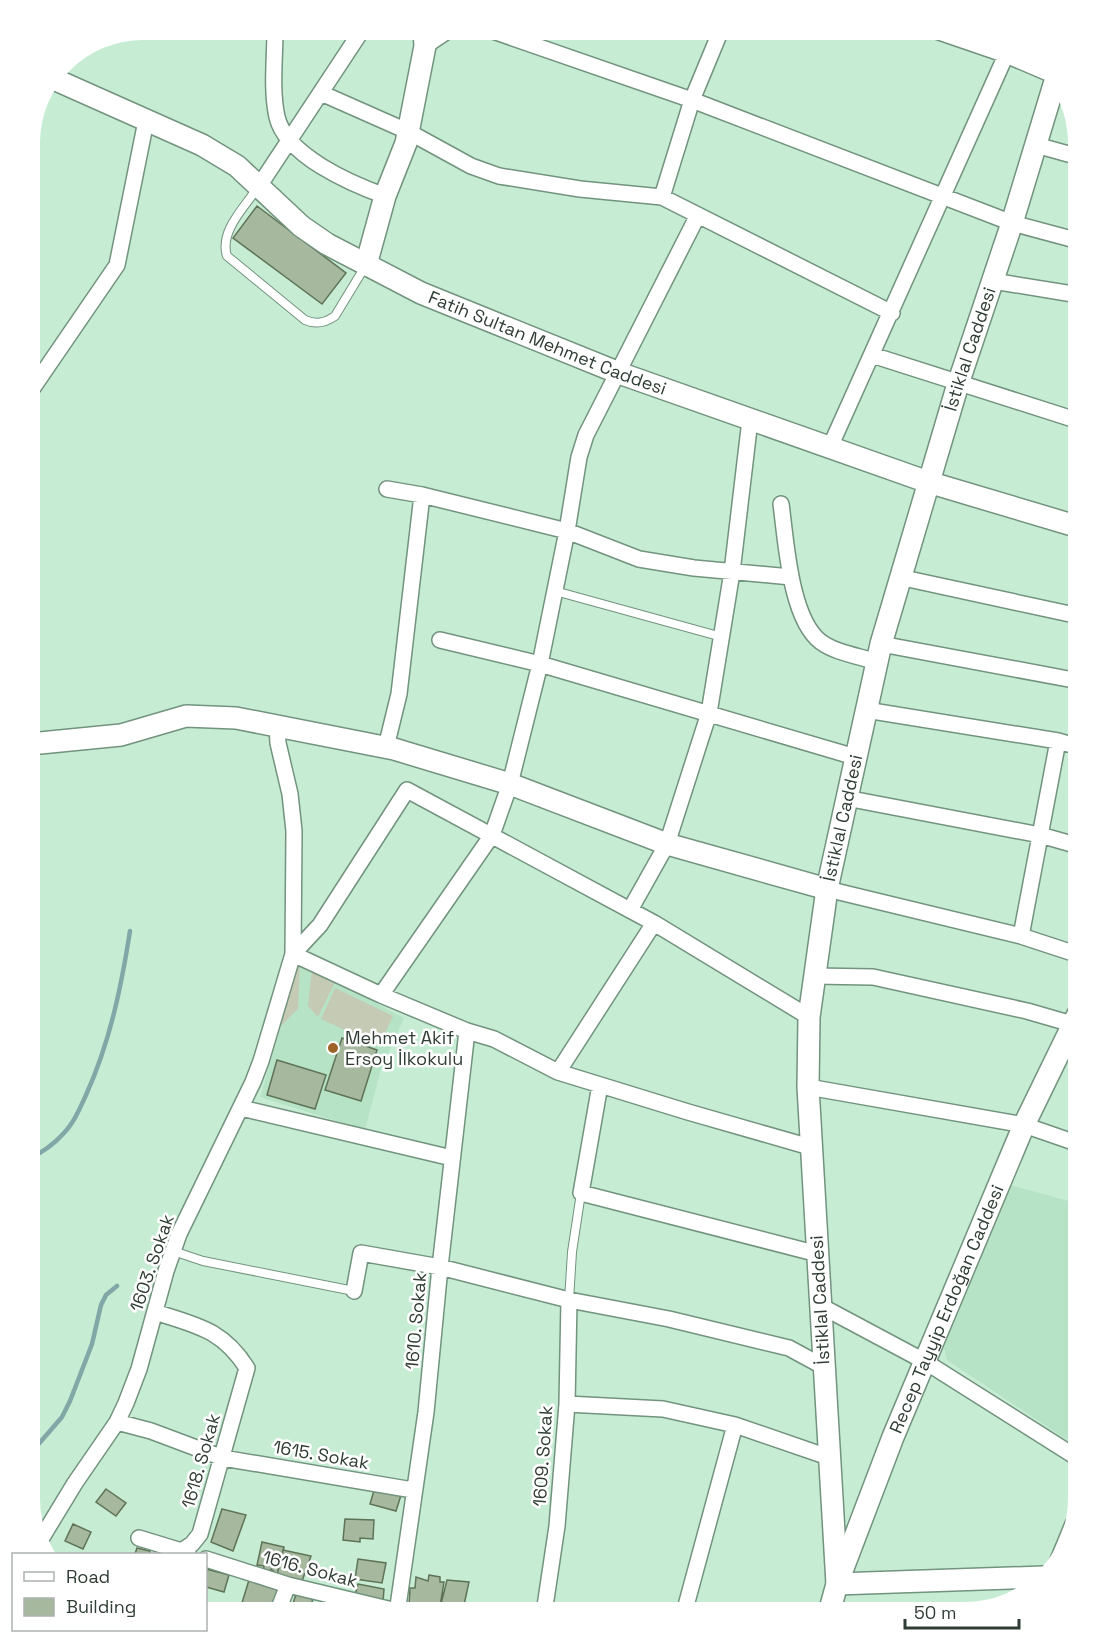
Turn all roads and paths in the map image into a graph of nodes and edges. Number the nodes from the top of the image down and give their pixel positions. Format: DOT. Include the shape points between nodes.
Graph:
graph roads {
  1 [pos="275,40"];
  2 [pos="355,40"];
  3 [pos="425,40"];
  4 [pos="520,40"];
  5 [pos="717,41"];
  6 [pos="965,41"];
  7 [pos="1006,55"];
  8 [pos="1033,66"];
  9 [pos="61,82"];
  10 [pos="1053,89"];
  11 [pos="321,93"];
  12 [pos="692,100"];
  13 [pos="146,121"];
  14 [pos="409,132"];
  15 [pos="290,140"];
  16 [pos="1036,145"];
  17 [pos="1068,155"];
  18 [pos="259,186"];
  19 [pos="385,196"];
  20 [pos="662,197"];
  21 [pos="942,197"];
  22 [pos="698,215"];
  23 [pos="1012,223"];
  24 [pos="1068,238"];
  25 [pos="366,265"];
  26 [pos="993,281"];
  27 [pos="1068,293"];
  28 [pos="892,313"];
  29 [pos="872,355"];
  30 [pos="619,374"];
  31 [pos="41,376"];
  32 [pos="958,384"];
  33 [pos="1068,418"];
  34 [pos="750,420"];
  35 [pos="830,447"];
  36 [pos="928,482"];
  37 [pos="387,489"];
  38 [pos="422,495"];
  39 [pos="781,504"];
  40 [pos="1068,524"];
  41 [pos="567,531"];
  42 [pos="732,572"];
  43 [pos="791,577"];
  44 [pos="899,577"];
  45 [pos="555,591"];
  46 [pos="1068,614"];
  47 [pos="722,637"];
  48 [pos="440,640"];
  49 [pos="879,653"];
  50 [pos="540,664"];
  51 [pos="1068,679"];
  52 [pos="866,710"];
  53 [pos="709,713"];
  54 [pos="277,726"];
  55 [pos="1058,741"];
  56 [pos="41,743"];
  57 [pos="1068,744"];
  58 [pos="386,747"];
  59 [pos="855,757"];
  60 [pos="510,784"];
  61 [pos="846,798"];
  62 [pos="492,835"];
  63 [pos="1040,835"];
  64 [pos="1068,843"];
  65 [pos="667,844"];
  66 [pos="827,889"];
  67 [pos="630,910"];
  68 [pos="654,923"];
  69 [pos="1020,936"];
  70 [pos="1068,951"];
  71 [pos="292,954"];
  72 [pos="814,975"];
  73 [pos="381,995"];
  74 [pos="809,1017"];
  75 [pos="1068,1028"];
  76 [pos="467,1031"];
  77 [pos="1068,1041"];
  78 [pos="558,1072"];
  79 [pos="600,1085"];
  80 [pos="808,1087"];
  81 [pos="241,1108"];
  82 [pos="1024,1125"];
  83 [pos="1068,1140"];
  84 [pos="810,1147"];
  85 [pos="452,1158"];
  86 [pos="581,1193"];
  87 [pos="173,1251"];
  88 [pos="818,1254"];
  89 [pos="440,1267"];
  90 [pos="354,1291"];
  91 [pos="569,1300"];
  92 [pos="821,1306"];
  93 [pos="155,1312"];
  94 [pos="924,1361"];
  95 [pos="824,1367"];
  96 [pos="567,1404"];
  97 [pos="117,1422"];
  98 [pos="735,1425"];
  99 [pos="1068,1451"];
  100 [pos="828,1457"];
  101 [pos="223,1458"];
  102 [pos="413,1490"];
  103 [pos="45,1531"];
  104 [pos="139,1538"];
  105 [pos="183,1553"];
  106 [pos="207,1559"];
  107 [pos="1032,1577"];
  108 [pos="837,1584"];
  109 [pos="288,1585"];
  110 [pos="281,1602"];
  111 [pos="359,1602"];
  112 [pos="401,1602"];
  113 [pos="546,1602"];
  114 [pos="687,1602"];
  115 [pos="832,1602"];
  1 -- 15 [label="street" via="277,117"];
  2 -- 11 [label="street"];
  3 -- 14 [label="street"];
  4 -- 12 [label="street"];
  5 -- 12 [label="street"];
  6 -- 7 [label="street"];
  7 -- 8 [label="street"];
  7 -- 21 [label="street"];
  9 -- 13 [label="street, Fatih Sultan Mehmet Caddesi"];
  10 -- 16 [label="street, İstiklal Caddesi"];
  11 -- 14 [label="street"];
  11 -- 15 [label="street"];
  12 -- 20 [label="street"];
  12 -- 21 [label="street"];
  13 -- 18 [label="street, Fatih Sultan Mehmet Caddesi" via="202,145 237,166"];
  13 -- 31 [label="street" via="117,266"];
  14 -- 19 [label="street"];
  14 -- 20 [label="street" via="471,166 499,176"];
  15 -- 18 [label="street"];
  15 -- 19 [label="street" via="320,166"];
  16 -- 17 [label="street"];
  16 -- 23 [label="street, İstiklal Caddesi"];
  18 -- 25 [label="street, Fatih Sultan Mehmet Caddesi" via="301,226"];
  18 -- 25 [label="lane" via="228,231 227,256 305,320 317,324 335,316"];
  19 -- 25 [label="street"];
  20 -- 22 [label="street"];
  21 -- 23 [label="street"];
  21 -- 28 [label="street"];
  22 -- 28 [label="street"];
  22 -- 30 [label="street"];
  23 -- 24 [label="street"];
  23 -- 26 [label="street, İstiklal Caddesi"];
  25 -- 30 [label="street, Fatih Sultan Mehmet Caddesi" via="421,293"];
  26 -- 27 [label="street"];
  26 -- 32 [label="street, İstiklal Caddesi"];
  28 -- 29 [label="street"];
  29 -- 32 [label="street"];
  29 -- 35 [label="street"];
  30 -- 34 [label="street, Fatih Sultan Mehmet Caddesi"];
  30 -- 41 [label="street" via="586,435"];
  32 -- 33 [label="street"];
  32 -- 36 [label="street, İstiklal Caddesi"];
  34 -- 35 [label="street, Fatih Sultan Mehmet Caddesi"];
  34 -- 42 [label="street"];
  35 -- 36 [label="street, Fatih Sultan Mehmet Caddesi"];
  36 -- 40 [label="street, Fatih Sultan Mehmet Caddesi"];
  36 -- 44 [label="street, İstiklal Caddesi"];
  37 -- 38 [label="street"];
  38 -- 41 [label="street"];
  38 -- 58 [label="street" via="399,694"];
  39 -- 43 [label="street"];
  41 -- 42 [label="street" via="639,559"];
  41 -- 45 [label="street"];
  42 -- 43 [label="street"];
  42 -- 47 [label="street"];
  43 -- 49 [label="street" via="803,618 815,637 830,648"];
  44 -- 46 [label="street"];
  44 -- 49 [label="street, İstiklal Caddesi"];
  45 -- 47 [label="lane"];
  45 -- 50 [label="street"];
  47 -- 53 [label="street"];
  48 -- 50 [label="street"];
  49 -- 51 [label="street"];
  49 -- 52 [label="street, İstiklal Caddesi"];
  50 -- 53 [label="street"];
  50 -- 60 [label="street"];
  52 -- 55 [label="street"];
  52 -- 59 [label="street, İstiklal Caddesi"];
  53 -- 59 [label="street"];
  53 -- 65 [label="street"];
  54 -- 56 [label="street" via="236,718 186,716 121,735"];
  54 -- 58 [label="street"];
  54 -- 71 [label="street" via="294,831"];
  55 -- 57 [label="street"];
  55 -- 63 [label="street"];
  58 -- 60 [label="street"];
  59 -- 61 [label="street, İstiklal Caddesi"];
  60 -- 62 [label="street"];
  60 -- 65 [label="street"];
  61 -- 63 [label="street"];
  61 -- 66 [label="street, İstiklal Caddesi"];
  62 -- 67 [label="street"];
  62 -- 71 [label="street" via="407,790 320,925"];
  62 -- 73 [label="street"];
  63 -- 64 [label="street"];
  63 -- 69 [label="street"];
  65 -- 66 [label="street"];
  65 -- 67 [label="street"];
  66 -- 69 [label="street"];
  66 -- 72 [label="street, İstiklal Caddesi"];
  67 -- 68 [label="street"];
  68 -- 74 [label="street"];
  68 -- 78 [label="street"];
  69 -- 70 [label="street"];
  71 -- 73 [label="street"];
  71 -- 81 [label="street, 1603. Sokak" via="261,1061"];
  72 -- 74 [label="street, İstiklal Caddesi"];
  72 -- 75 [label="street" via="873,977 1027,1011"];
  73 -- 76 [label="street"];
  74 -- 80 [label="street, İstiklal Caddesi"];
  76 -- 78 [label="street" via="494,1039"];
  76 -- 85 [label="street, 1610. Sokak"];
  77 -- 82 [label="street, Recep Tayyip Erdoğan Caddesi"];
  78 -- 79 [label="street"];
  79 -- 84 [label="street"];
  79 -- 86 [label="street"];
  80 -- 82 [label="street"];
  80 -- 84 [label="street, İstiklal Caddesi"];
  81 -- 85 [label="street"];
  81 -- 87 [label="street, 1603. Sokak"];
  82 -- 83 [label="street"];
  82 -- 94 [label="street, Recep Tayyip Erdoğan Caddesi"];
  84 -- 88 [label="street, İstiklal Caddesi"];
  85 -- 89 [label="street, 1610. Sokak"];
  86 -- 88 [label="street"];
  86 -- 91 [label="lane"];
  87 -- 90 [label="lane" via="203,1261"];
  87 -- 93 [label="street, 1603. Sokak"];
  88 -- 92 [label="street, İstiklal Caddesi"];
  89 -- 90 [label="street" via="361,1253"];
  89 -- 91 [label="street"];
  89 -- 102 [label="street, 1610. Sokak" via="430,1382"];
  91 -- 95 [label="street" via="669,1318 789,1348"];
  91 -- 96 [label="street, 1609. Sokak"];
  92 -- 94 [label="street"];
  92 -- 95 [label="street, İstiklal Caddesi"];
  93 -- 97 [label="street, 1603. Sokak" via="139,1369"];
  93 -- 101 [label="street, 1618. Sokak" via="212,1331 226,1341 248,1368"];
  94 -- 99 [label="street"];
  94 -- 108 [label="street, Recep Tayyip Erdoğan Caddesi"];
  95 -- 100 [label="street, İstiklal Caddesi"];
  96 -- 98 [label="street" via="663,1409"];
  96 -- 113 [label="street, 1609. Sokak" via="557,1526"];
  97 -- 101 [label="street, 1615. Sokak"];
  97 -- 103 [label="street, 1603. Sokak"];
  98 -- 100 [label="street"];
  98 -- 114 [label="street"];
  100 -- 108 [label="street, İstiklal Caddesi"];
  101 -- 102 [label="street, 1615. Sokak"];
  101 -- 105 [label="street, 1618. Sokak" via="200,1534"];
  102 -- 112 [label="street, 1610. Sokak"];
  104 -- 105 [label="street"];
  106 -- 109 [label="street, 1616. Sokak"];
  107 -- 108 [label="street"];
  108 -- 115 [label="street, Recep Tayyip Erdoğan Caddesi"];
  109 -- 110 [label="street"];
  109 -- 111 [label="street, 1616. Sokak"];
}
